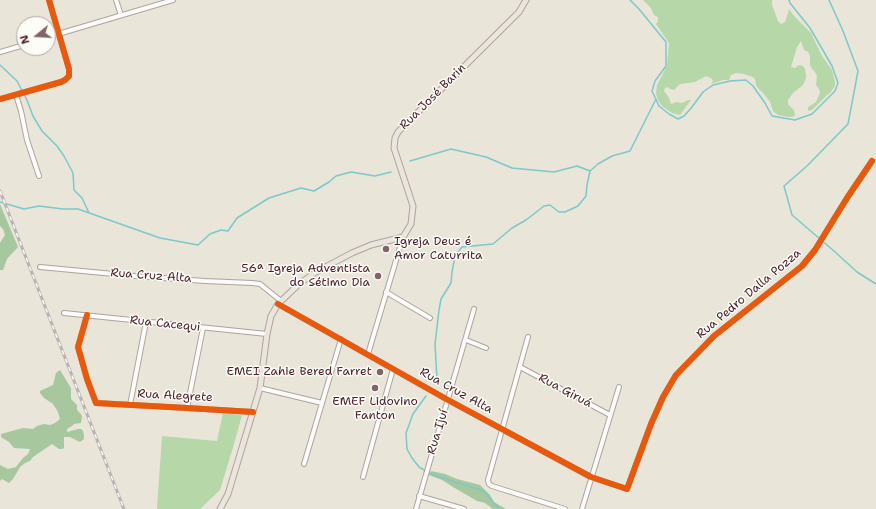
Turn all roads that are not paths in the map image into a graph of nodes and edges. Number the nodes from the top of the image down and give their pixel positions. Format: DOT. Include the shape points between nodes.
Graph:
graph roads {
  1 [pos="49,0"];
  2 [pos="116,0"];
  3 [pos="173,0"];
  4 [pos="526,0"];
  5 [pos="121,15"];
  6 [pos="59,34"];
  7 [pos="56,35"];
  8 [pos="16,47"];
  9 [pos="0,52"];
  10 [pos="16,95"];
  11 [pos="0,99"];
  12 [pos="872,161"];
  13 [pos="39,176"];
  14 [pos="403,237"];
  15 [pos="40,267"];
  16 [pos="386,292"];
  17 [pos="279,302"];
  18 [pos="474,309"];
  19 [pos="64,313"];
  20 [pos="87,315"];
  21 [pos="430,318"];
  22 [pos="146,322"];
  23 [pos="203,328"];
  24 [pos="267,334"];
  25 [pos="528,337"];
  26 [pos="341,339"];
  27 [pos="466,340"];
  28 [pos="486,348"];
  29 [pos="368,354"];
  30 [pos="520,367"];
  31 [pos="393,369"];
  32 [pos="619,387"];
  33 [pos="260,388"];
  34 [pos="448,400"];
  35 [pos="322,404"];
  36 [pos="130,405"];
  37 [pos="187,408"];
  38 [pos="253,412"];
  39 [pos="610,415"];
  40 [pos="503,429"];
  41 [pos="304,464"];
  42 [pos="363,477"];
  43 [pos="591,477"];
  44 [pos="627,488"];
  45 [pos="419,496"];
  46 [pos="220,509"];
  47 [pos="416,509"];
  48 [pos="464,509"];
  49 [pos="565,509"];
  50 [pos="582,509"];
  1 -- 6 [label="street"];
  2 -- 5 [label="street"];
  3 -- 5 [label="street"];
  4 -- 14 [label="main road, Rua José Barin" via="519,12 394,138 394,148 413,206 411,224"];
  5 -- 6 [label="street"];
  6 -- 7 [label="street"];
  6 -- 10 [label="street" via="69,76 61,82"];
  8 -- 9 [label="street"];
  10 -- 11 [label="street"];
  10 -- 13 [label="street"];
  12 -- 44 [label="street, Rua Pedro Dalla Pozza" via="802,266 714,336 676,375 651,424"];
  14 -- 16 [label="street"];
  14 -- 17 [label="main road" via="352,253 316,272"];
  15 -- 17 [label="street, Rua Cruz Alta" via="260,284"];
  16 -- 21 [label="street"];
  16 -- 29 [label="street"];
  17 -- 24 [label="main road" via="271,316"];
  17 -- 26 [label="street, Rua Cruz Alta"];
  18 -- 27 [label="street, Rua Ijuí"];
  19 -- 20 [label="street, Rua Cacequi"];
  20 -- 22 [label="street, Rua Cacequi"];
  20 -- 36 [label="street, Rua Alegrete" via="78,347 96,403"];
  22 -- 23 [label="street, Rua Cacequi"];
  22 -- 36 [label="street"];
  23 -- 24 [label="street, Rua Cacequi"];
  23 -- 37 [label="street"];
  24 -- 33 [label="main road"];
  25 -- 30 [label="street"];
  26 -- 29 [label="street, Rua Cruz Alta"];
  26 -- 35 [label="street"];
  27 -- 28 [label="street"];
  27 -- 34 [label="street, Rua Ijuí"];
  29 -- 31 [label="street, Rua Cruz Alta"];
  30 -- 39 [label="street, Rua Giruá"];
  30 -- 40 [label="street"];
  31 -- 34 [label="street, Rua Cruz Alta"];
  31 -- 42 [label="street"];
  32 -- 39 [label="street"];
  33 -- 35 [label="street"];
  33 -- 38 [label="main road"];
  34 -- 40 [label="street, Rua Cruz Alta"];
  34 -- 45 [label="street, Rua Ijuí"];
  35 -- 41 [label="street"];
  36 -- 37 [label="street, Rua Alegrete"];
  37 -- 38 [label="street, Rua Alegrete"];
  38 -- 46 [label="main road" via="228,494"];
  39 -- 43 [label="street"];
  40 -- 43 [label="street, Rua Cruz Alta"];
  40 -- 49 [label="street" via="489,484"];
  43 -- 44 [label="street, Rua Cruz Alta"];
  43 -- 50 [label="street"];
  45 -- 47 [label="street, Rua Ijuí"];
  45 -- 48 [label="street"];
}
